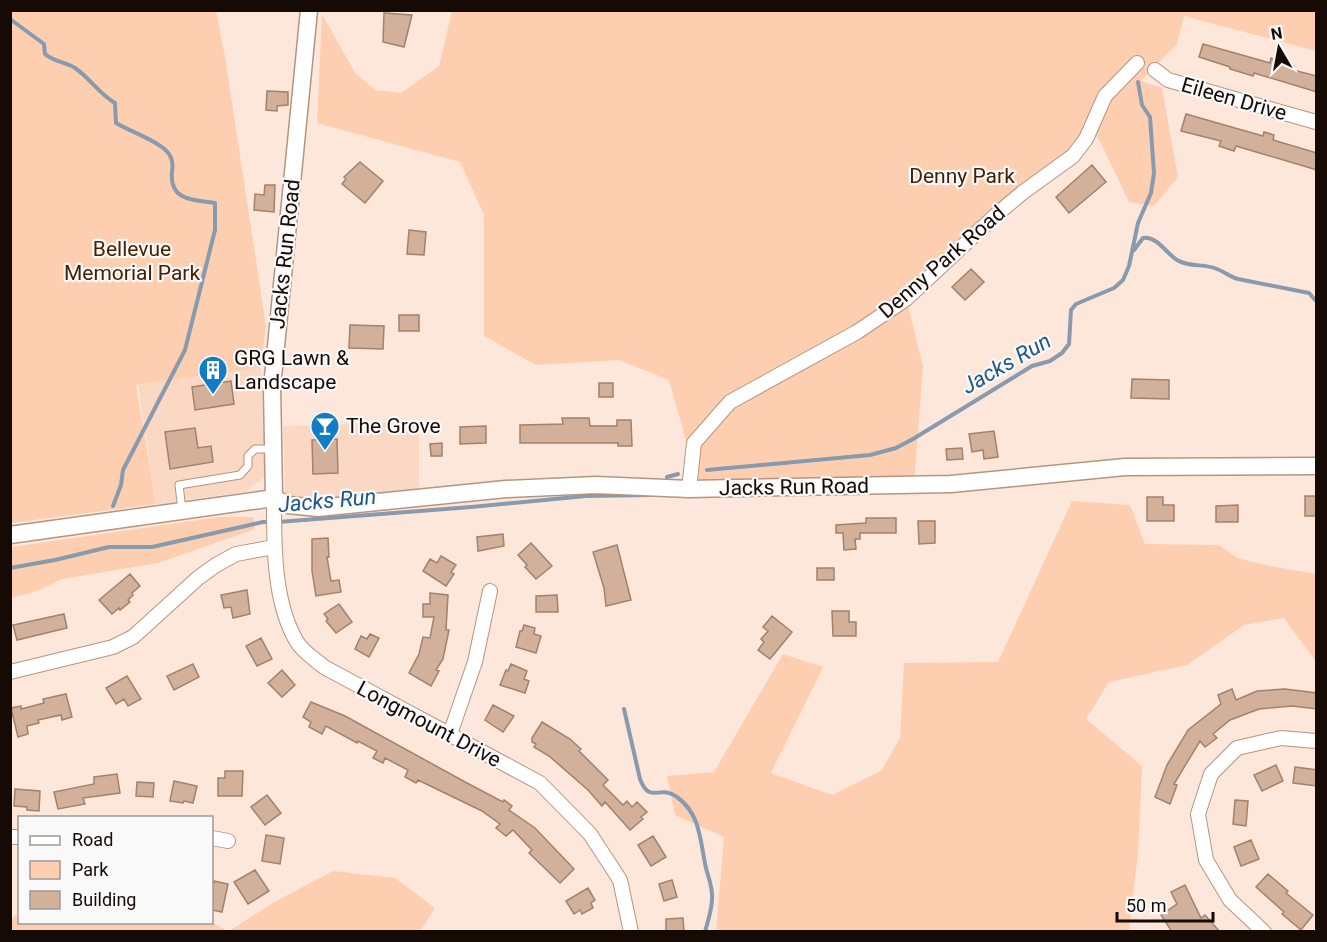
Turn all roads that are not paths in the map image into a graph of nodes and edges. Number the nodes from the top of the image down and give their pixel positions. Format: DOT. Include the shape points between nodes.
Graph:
graph roads {
  1 [pos="309,10"];
  2 [pos="1137,63"];
  3 [pos="1155,70"];
  4 [pos="1317,122"];
  5 [pos="273,449"];
  6 [pos="1317,466"];
  7 [pos="689,489"];
  8 [pos="274,498"];
  9 [pos="182,510"];
  10 [pos="10,535"];
  11 [pos="274,547"];
  12 [pos="490,591"];
  13 [pos="10,672"];
  14 [pos="450,734"];
  15 [pos="1317,741"];
  16 [pos="213,838"];
  17 [pos="228,841"];
  18 [pos="631,932"];
  19 [pos="1264,932"];
  1 -- 5 [label="street, Jacks Run Road" via="272,387"];
  2 -- 7 [label="street, Denny Park Road" via="1105,96 1086,139 1073,156 997,214 906,298 857,332 730,402 694,443"];
  3 -- 4 [label="street, Eileen Drive" via="1168,80"];
  5 -- 8 [label="street, Jacks Run Road"];
  5 -- 9 [label="lane" via="255,449 240,475 179,485"];
  6 -- 7 [label="street, Jacks Run Road" via="1125,467 951,484"];
  7 -- 8 [label="street, Jacks Run Road" via="584,485 318,508 288,505"];
  8 -- 9 [label="street, Jacks Run Road"];
  8 -- 11 [label="street, Longmount Drive"];
  9 -- 10 [label="street, Jacks Run Road"];
  11 -- 13 [label="street" via="236,554 216,565 133,637 113,647"];
  11 -- 14 [label="street, Longmount Drive" via="285,615 298,644 324,668"];
  12 -- 14 [label="street" via="476,662"];
  14 -- 18 [label="street, Longmount Drive" via="540,783 590,834 620,880"];
  15 -- 19 [label="street" via="1281,738 1237,748 1211,774 1198,814 1206,860 1230,900"];
  16 -- 17 [label="street"];
}
